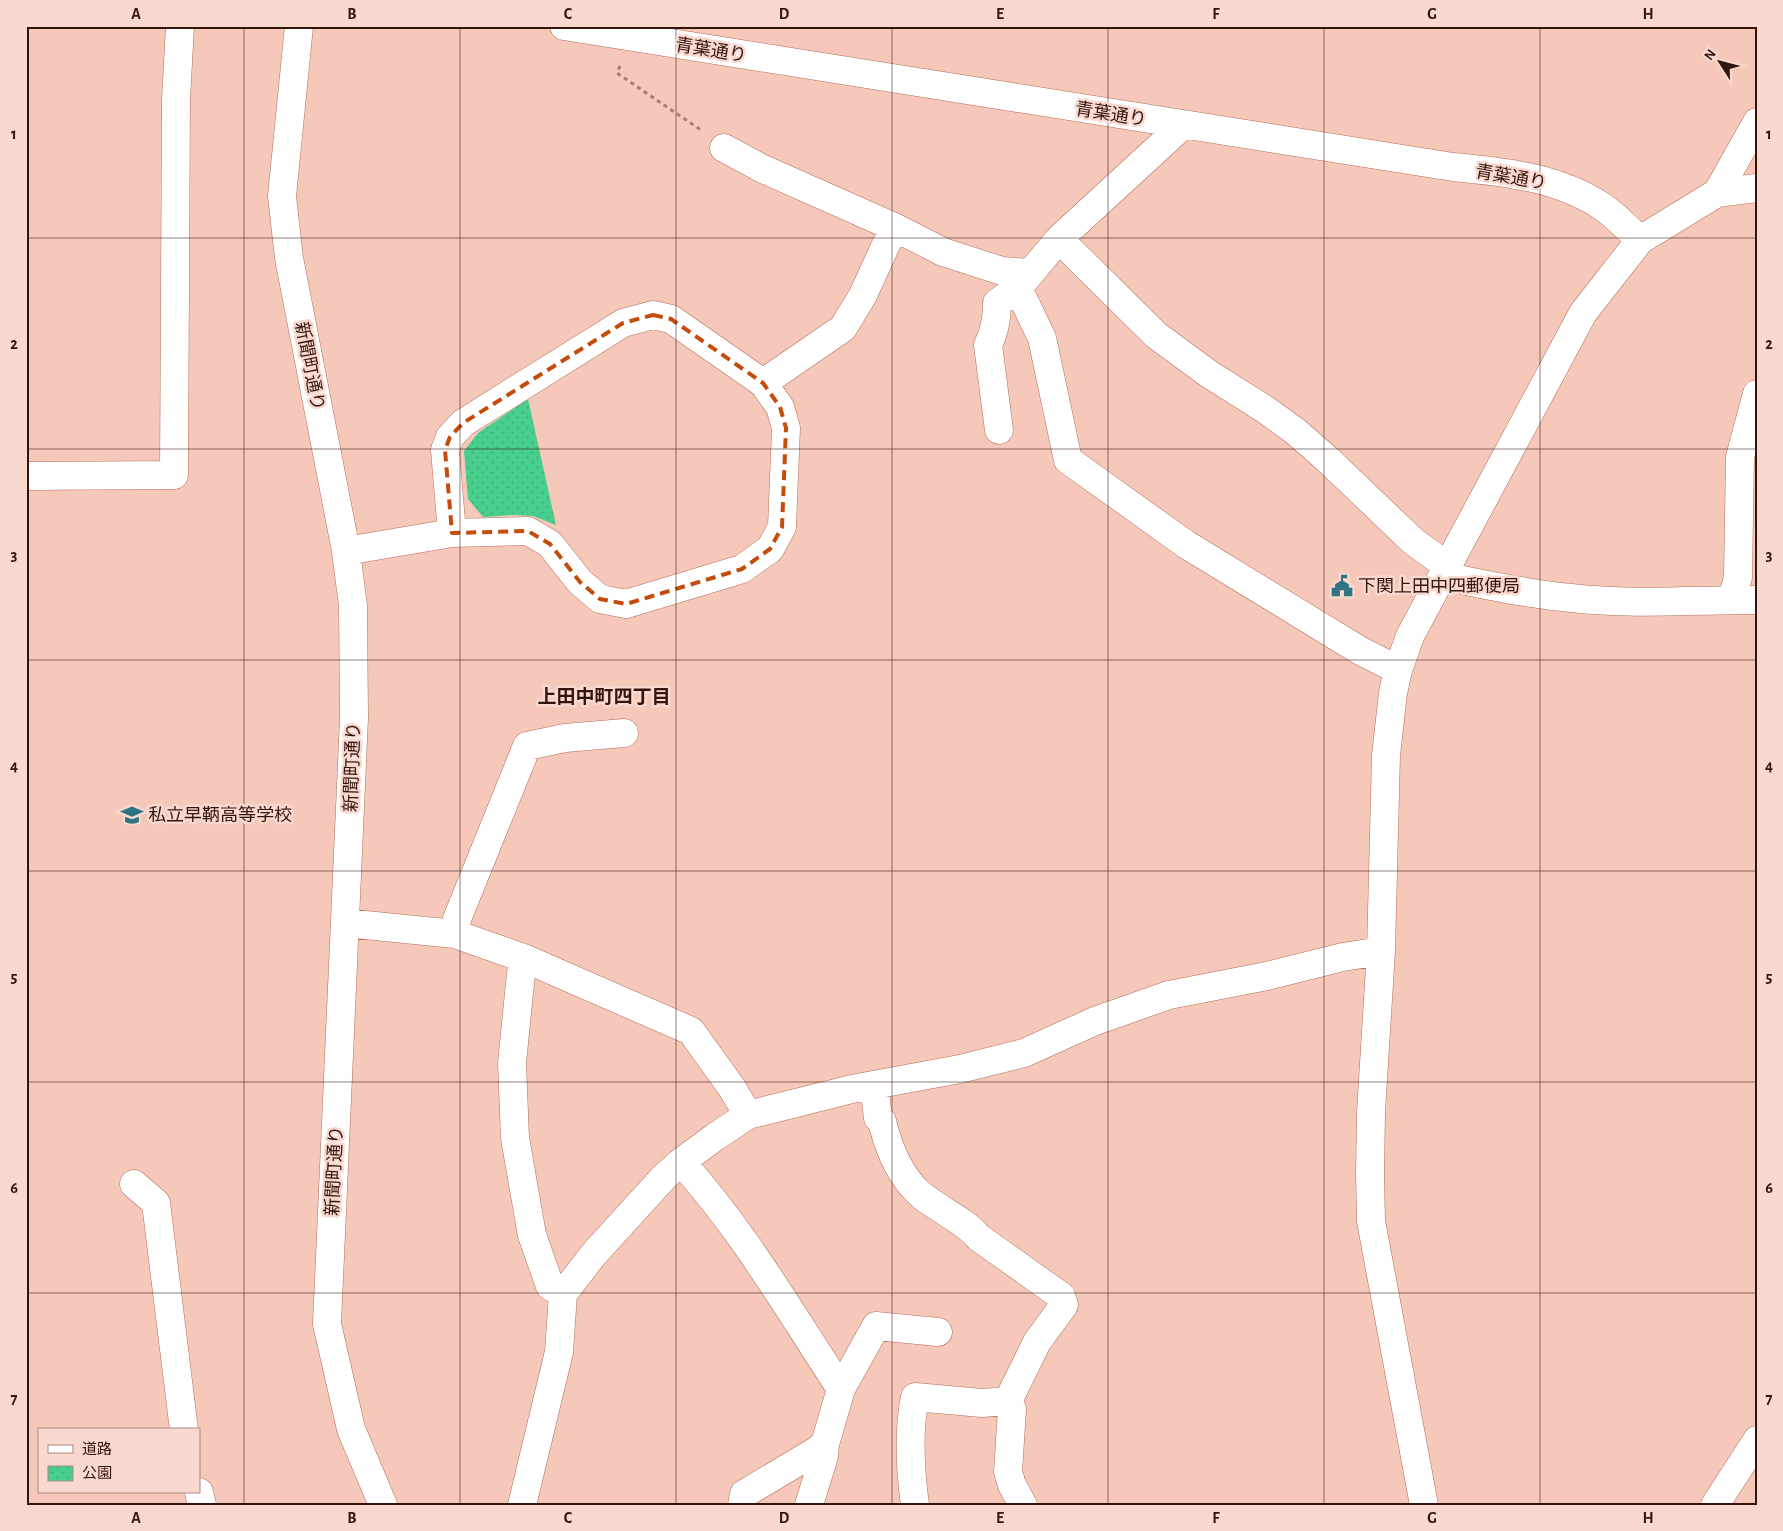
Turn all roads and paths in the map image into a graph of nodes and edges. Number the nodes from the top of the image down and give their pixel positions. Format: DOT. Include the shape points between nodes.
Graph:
graph roads {
  1 [pos="180,26"];
  2 [pos="299,26"];
  3 [pos="564,26"];
  4 [pos="628,36"];
  5 [pos="1757,122"];
  6 [pos="1183,125"];
  7 [pos="724,148"];
  8 [pos="1757,188"];
  9 [pos="1717,193"];
  10 [pos="894,227"];
  11 [pos="1059,239"];
  12 [pos="1640,240"];
  13 [pos="1024,281"];
  14 [pos="763,383"];
  15 [pos="1757,394"];
  16 [pos="998,430"];
  17 [pos="26,476"];
  18 [pos="452,533"];
  19 [pos="346,551"];
  20 [pos="1446,572"];
  21 [pos="1744,600"];
  22 [pos="1398,670"];
  23 [pos="624,733"];
  24 [pos="345,923"];
  25 [pos="455,934"];
  26 [pos="1382,951"];
  27 [pos="526,960"];
  28 [pos="874,1085"];
  29 [pos="748,1115"];
  30 [pos="681,1162"];
  31 [pos="134,1184"];
  32 [pos="563,1294"];
  33 [pos="938,1332"];
  34 [pos="841,1389"];
  35 [pos="1008,1401"];
  36 [pos="184,1428"];
  37 [pos="1757,1440"];
  38 [pos="825,1444"];
  39 [pos="374,1501"];
  40 [pos="522,1505"];
  41 [pos="742,1505"];
  42 [pos="809,1505"];
  43 [pos="914,1505"];
  44 [pos="1024,1505"];
  45 [pos="1424,1505"];
  46 [pos="1715,1505"];
  1 -- 17 [label="street" via="176,99 174,475"];
  2 -- 19 [label="street, 新聞町通り" via="282,196 289,258"];
  3 -- 4 [label="street, 青葉通り"];
  4 -- 6 [label="street, 青葉通り"];
  4 -- 7 [label="path" via="617,74 724,144"];
  5 -- 9 [label="street"];
  6 -- 11 [label="street"];
  6 -- 12 [label="street, 青葉通り" via="1453,168 1532,177 1573,190 1604,208"];
  7 -- 10 [label="street" via="761,168"];
  8 -- 9 [label="street"];
  9 -- 12 [label="street"];
  10 -- 13 [label="street" via="943,252"];
  10 -- 14 [label="street" via="863,295 843,328"];
  11 -- 13 [label="street"];
  11 -- 20 [label="street" via="1156,335 1266,410 1327,458"];
  12 -- 20 [label="street" via="1583,313"];
  13 -- 16 [label="street" via="997,303 994,333 988,345"];
  13 -- 22 [label="street" via="1042,338 1068,460 1187,545 1359,650"];
  14 -- 18 [label="street" via="671,319 653,315 622,323 463,423 450,437 445,450"];
  14 -- 18 [label="street" via="780,406 786,428 782,527 770,549 742,569 626,604 600,599 580,582 550,544 528,531"];
  15 -- 21 [label="street" via="1740,457 1738,577"];
  18 -- 19 [label="street"];
  19 -- 24 [label="street, 新聞町通り" via="353,606 354,718"];
  20 -- 21 [label="street" via="1518,591 1571,598 1632,602"];
  20 -- 22 [label="street" via="1410,636"];
  22 -- 26 [label="street" via="1386,755"];
  23 -- 25 [label="street" via="565,738 527,746 457,919"];
  24 -- 25 [label="street"];
  24 -- 39 [label="street, 新聞町通り" via="327,1324 352,1429"];
  25 -- 27 [label="street"];
  26 -- 28 [label="street" via="1169,995 1094,1021 1024,1053"];
  26 -- 45 [label="street" via="1371,1112 1371,1221"];
  27 -- 29 [label="street" via="692,1031"];
  27 -- 32 [label="street" via="521,973 512,1063 515,1138 532,1235 550,1286"];
  28 -- 29 [label="street"];
  28 -- 35 [label="street" via="878,1118 910,1184 919,1194 1061,1296 1064,1305 1037,1342"];
  29 -- 30 [label="street"];
  30 -- 32 [label="street" via="593,1255"];
  30 -- 34 [label="street" via="747,1246"];
  31 -- 36 [label="street" via="156,1203"];
  32 -- 40 [label="street" via="559,1352"];
  33 -- 34 [label="street" via="876,1326"];
  34 -- 38 [label="street"];
  35 -- 43 [label="street" via="982,1403 915,1396 910,1467"];
  35 -- 44 [label="street" via="1012,1409 1008,1472"];
  37 -- 46 [label="street"];
  38 -- 41 [label="street" via="744,1494"];
  38 -- 42 [label="street"];
}
